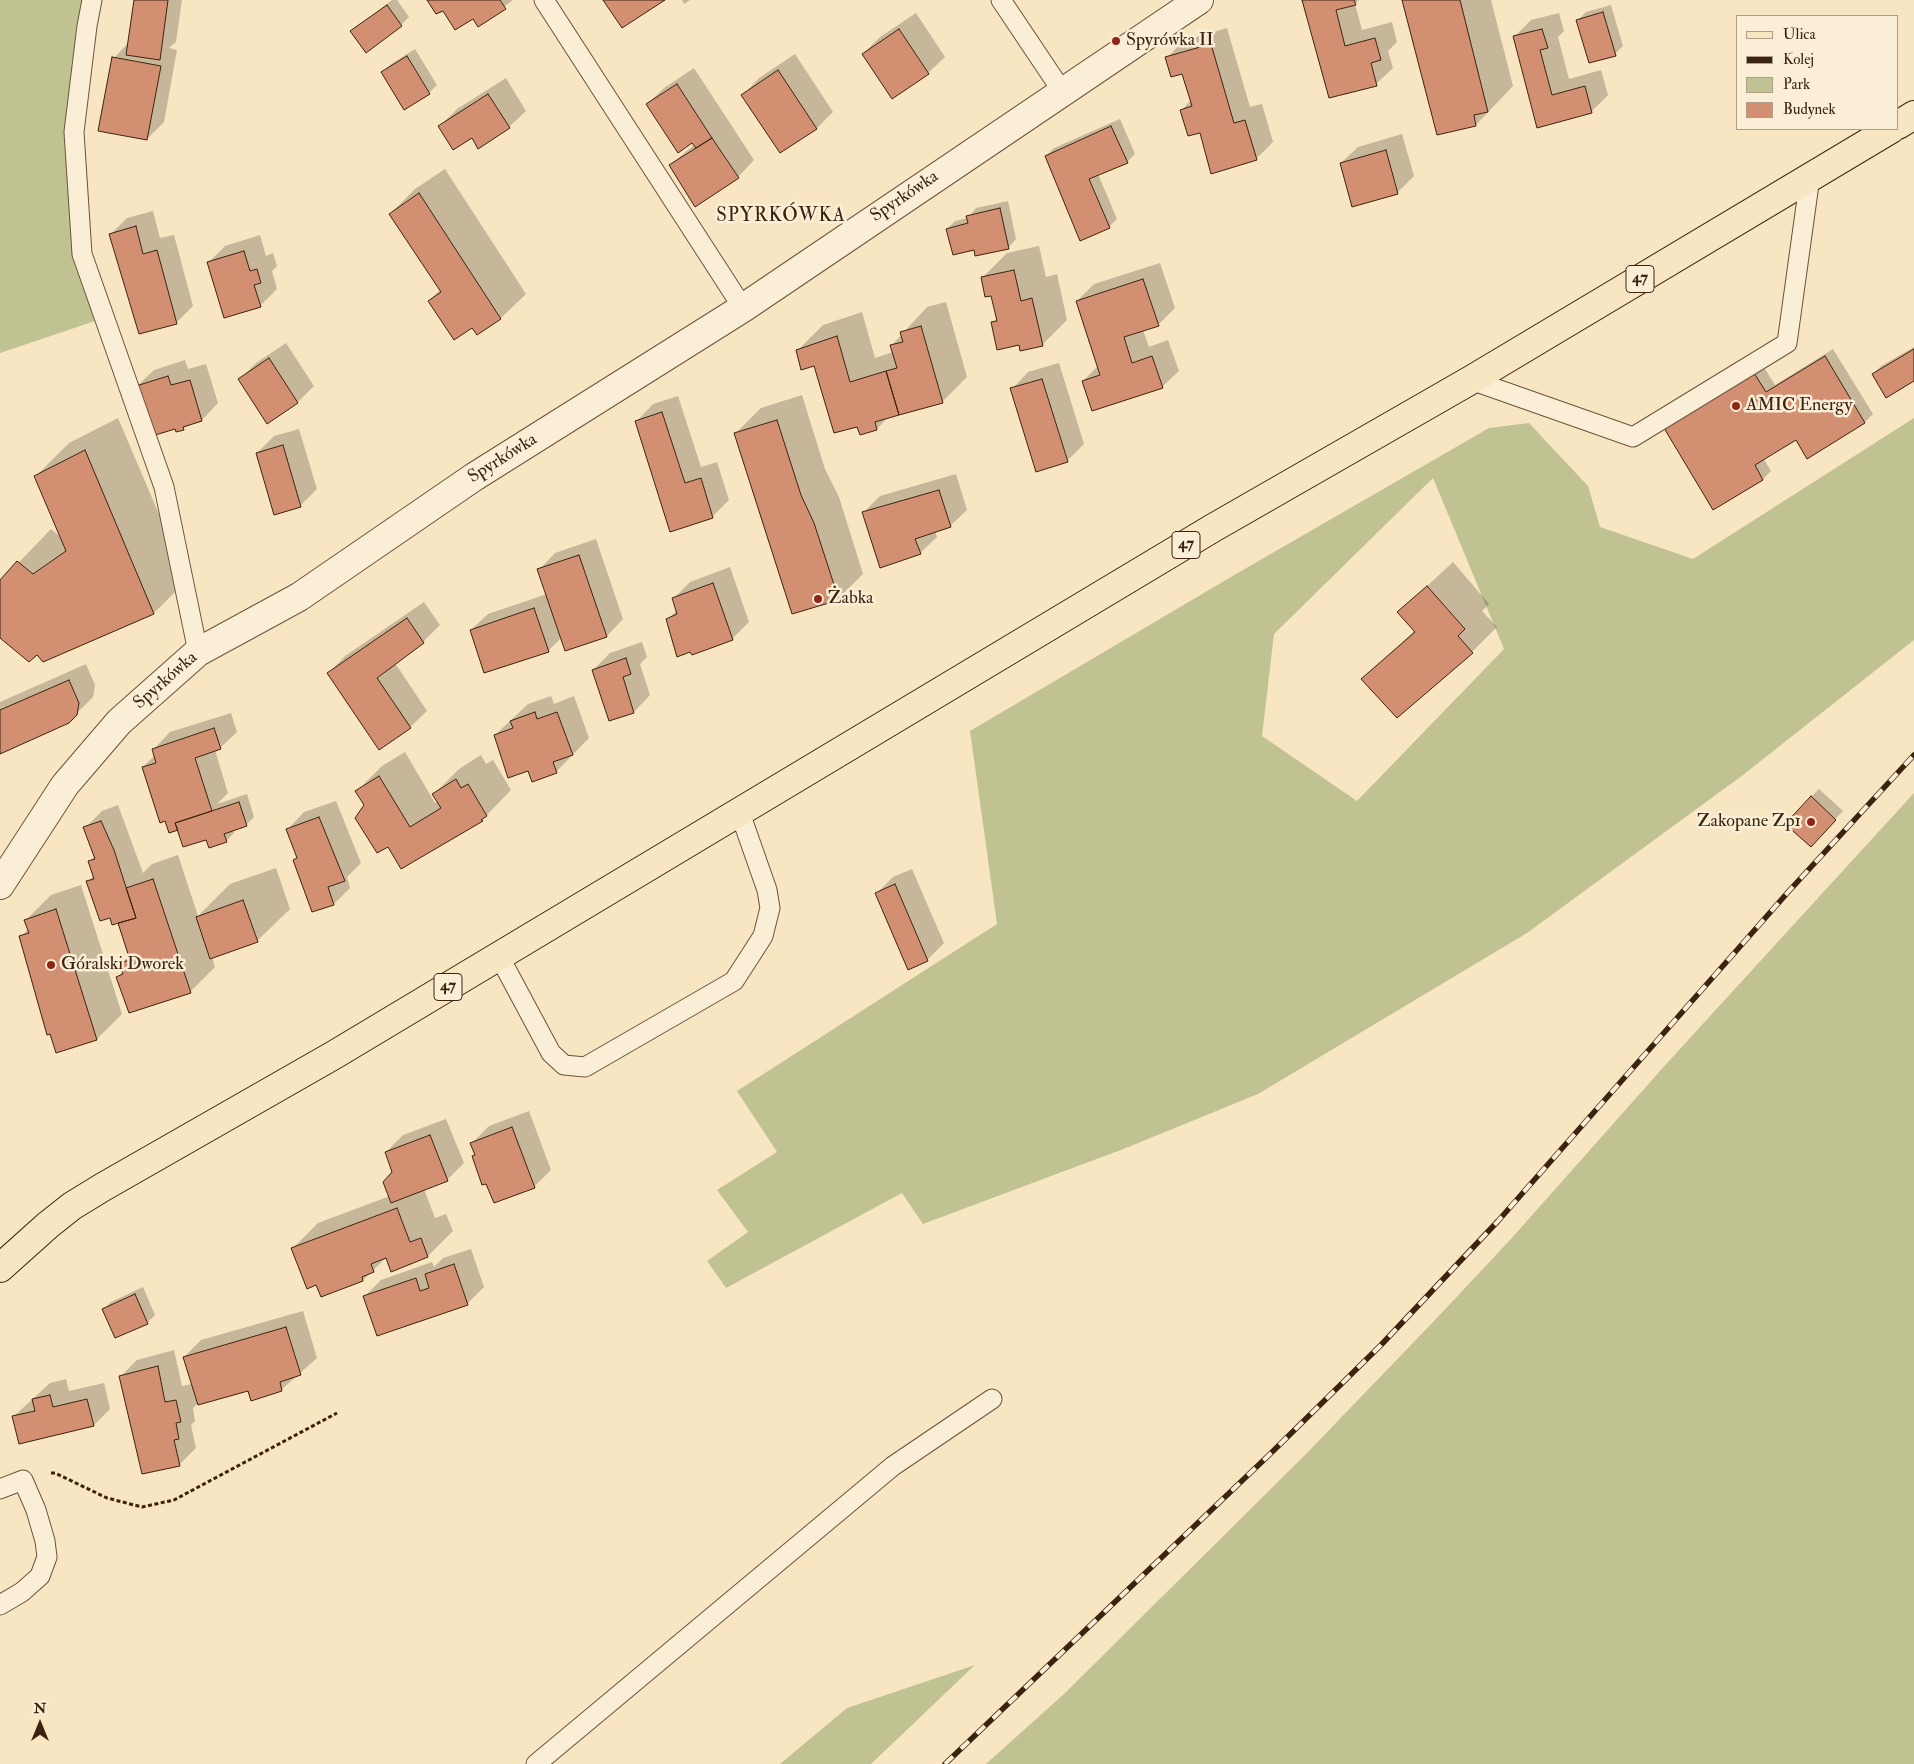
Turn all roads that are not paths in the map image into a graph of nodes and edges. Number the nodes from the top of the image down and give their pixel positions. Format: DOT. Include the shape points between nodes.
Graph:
graph roads {
  1 [pos="92,0"];
  2 [pos="544,0"];
  3 [pos="1001,0"];
  4 [pos="1200,0"];
  5 [pos="1062,91"];
  6 [pos="1914,115"];
  7 [pos="1899,124"];
  8 [pos="1889,130"];
  9 [pos="1810,177"];
  10 [pos="742,308"];
  11 [pos="1471,380"];
  12 [pos="198,652"];
  13 [pos="740,813"];
  14 [pos="0,885"];
  15 [pos="500,956"];
  16 [pos="0,1268"];
  17 [pos="992,1399"];
  18 [pos="0,1489"];
  19 [pos="0,1605"];
  20 [pos="536,1764"];
  1 -- 12 [label="lane" via="74,132 82,254 164,487"];
  2 -- 10 [label="lane"];
  3 -- 5 [label="lane"];
  4 -- 5 [label="street, Spyrkówka"];
  5 -- 10 [label="street, Spyrkówka"];
  6 -- 7 [label="main road"];
  8 -- 9 [label="main road, 47"];
  9 -- 11 [label="main road, 47"];
  9 -- 11 [label="lane" via="1787,343 1633,437"];
  10 -- 12 [label="street, Spyrkówka" via="474,476 299,597"];
  11 -- 13 [label="main road, 47" via="1213,528"];
  12 -- 14 [label="street, Spyrkówka" via="119,722 65,785"];
  13 -- 15 [label="main road, 47"];
  13 -- 15 [label="lane" via="767,890 770,908 763,936 734,981 585,1067 564,1065 551,1053"];
  15 -- 16 [label="main road, 47" via="80,1201"];
  17 -- 20 [label="lane" via="893,1466"];
  18 -- 19 [label="lane" via="24,1480 46,1541 47,1557 40,1576"];
}
